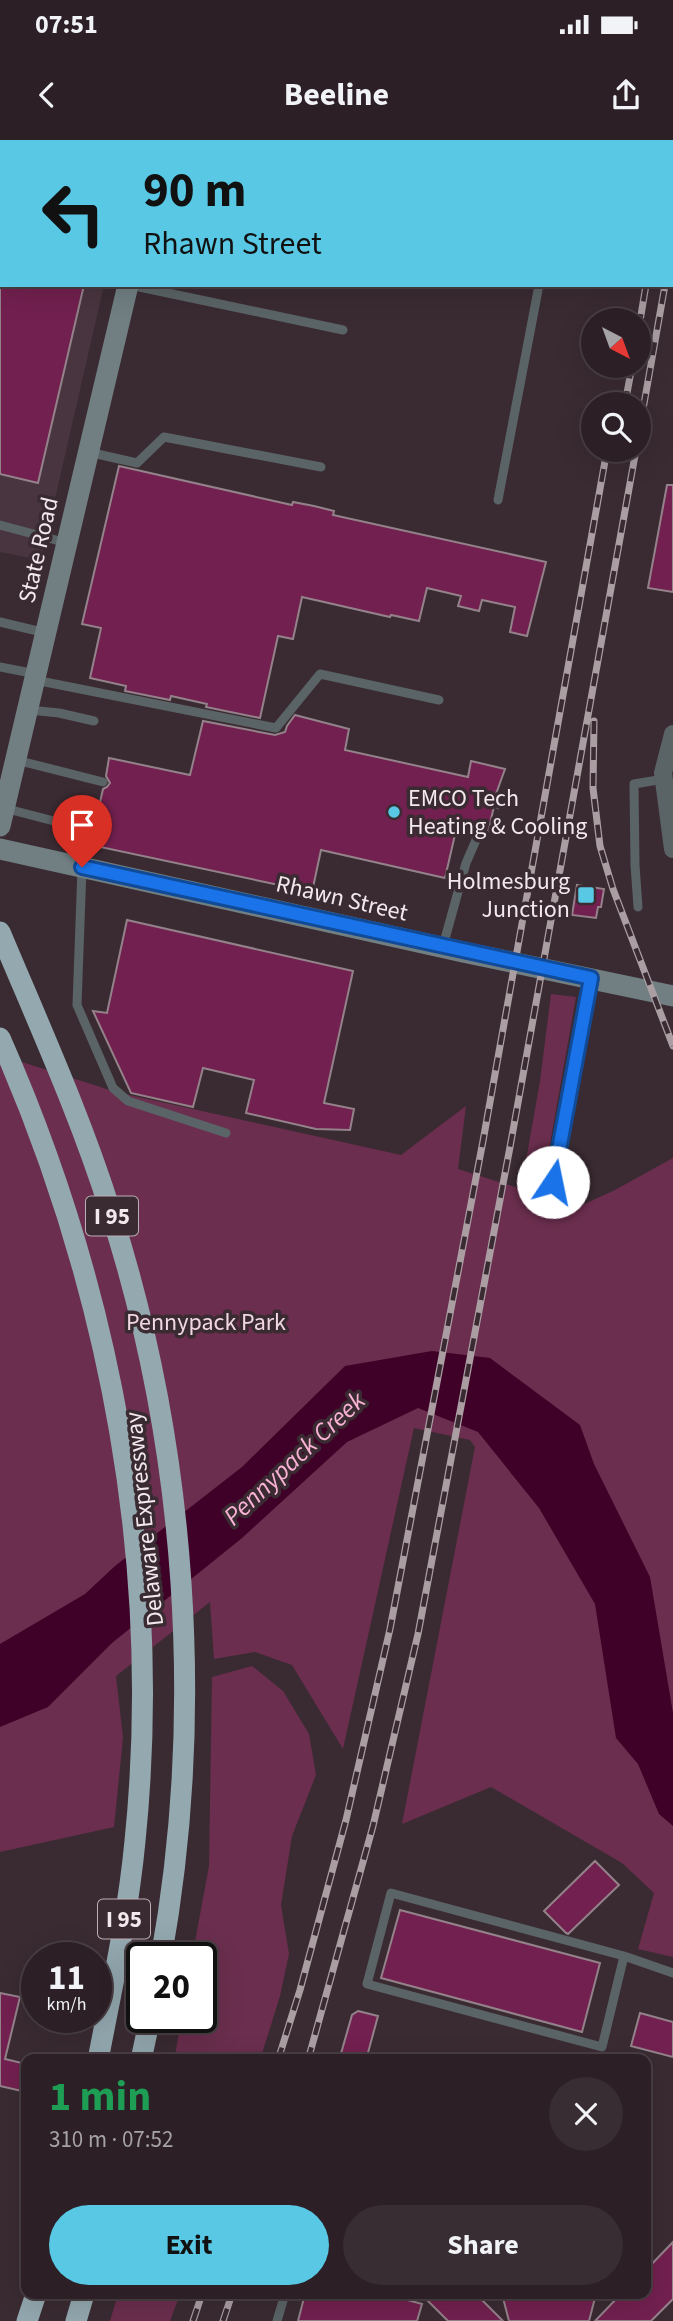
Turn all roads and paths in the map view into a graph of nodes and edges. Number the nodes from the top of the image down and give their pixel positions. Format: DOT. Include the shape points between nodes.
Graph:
graph roads {
  1 [pos="129,287"];
  2 [pos="139,287"];
  3 [pos="538,287"];
  4 [pos="343,330"];
  5 [pos="88,452"];
  6 [pos="321,467"];
  7 [pos="498,500"];
  8 [pos="0,525"];
  9 [pos="67,543"];
  10 [pos="0,622"];
  11 [pos="46,633"];
  12 [pos="0,667"];
  13 [pos="35,677"];
  14 [pos="439,700"];
  15 [pos="28,709"];
  16 [pos="94,721"];
  17 [pos="673,734"];
  18 [pos="16,760"];
  19 [pos="664,779"];
  20 [pos="103,782"];
  21 [pos="2,817"];
  22 [pos="93,831"];
  23 [pos="480,831"];
  24 [pos="0,849"];
  25 [pos="673,849"];
  26 [pos="82,867"];
  27 [pos="638,907"];
  28 [pos="0,932"];
  29 [pos="442,947"];
  30 [pos="591,978"];
  31 [pos="673,996"];
  32 [pos="0,1038"];
  33 [pos="226,1133"];
  34 [pos="553,1182"];
  35 [pos="163,1942"];
  36 [pos="624,1955"];
  37 [pos="673,1973"];
  38 [pos="147,2033"];
  39 [pos="99,2054"];
  40 [pos="142,2054"];
  41 [pos="34,2299"];
  42 [pos="83,2299"];
  43 [pos="284,2299"];
  44 [pos="27,2321"];
  45 [pos="76,2321"];
  46 [pos="277,2321"];
  1 -- 5 [label="main road, State Road"];
  2 -- 4 [label="lane"];
  3 -- 7 [label="lane"];
  5 -- 6 [label="lane" via="137,463 164,437"];
  5 -- 9 [label="main road, State Road"];
  8 -- 9 [label="lane"];
  9 -- 11 [label="main road, State Road"];
  10 -- 11 [label="lane"];
  11 -- 13 [label="main road, State Road"];
  12 -- 13 [label="lane"];
  13 -- 14 [label="lane" via="276,728 320,674"];
  13 -- 15 [label="main road, State Road"];
  15 -- 16 [label="lane"];
  15 -- 18 [label="main road, State Road"];
  17 -- 19 [label="street"];
  18 -- 20 [label="lane"];
  18 -- 21 [label="main road, State Road"];
  19 -- 25 [label="street"];
  19 -- 27 [label="lane" via="634,784"];
  21 -- 22 [label="lane"];
  23 -- 29 [label="lane"];
  24 -- 26 [label="main road, Rhawn Street"];
  26 -- 29 [label="main road, Rhawn Street"];
  26 -- 33 [label="lane" via="77,1005 113,1088 128,1101"];
  28 -- 35 [label="highway, Delaware Expressway / I 95" via="78,1116 112,1216 146,1339 165,1440 183,1628 184,1745"];
  29 -- 30 [label="main road, Rhawn Street"];
  30 -- 31 [label="main road, Rhawn Street"];
  30 -- 34 [label="lane"];
  32 -- 39 [label="highway, Delaware Expressway / I 95" via="52,1165 73,1233 104,1344 132,1509 142,1699 140,1776 124,1922"];
  36 -- 36 [label="lane" via="602,2047 367,1984 391,1893"];
  36 -- 37 [label="lane"];
  38 -- 40 [label="highway"];
  41 -- 44 [label="highway"];
  42 -- 45 [label="highway"];
  43 -- 46 [label="lane"];
}
